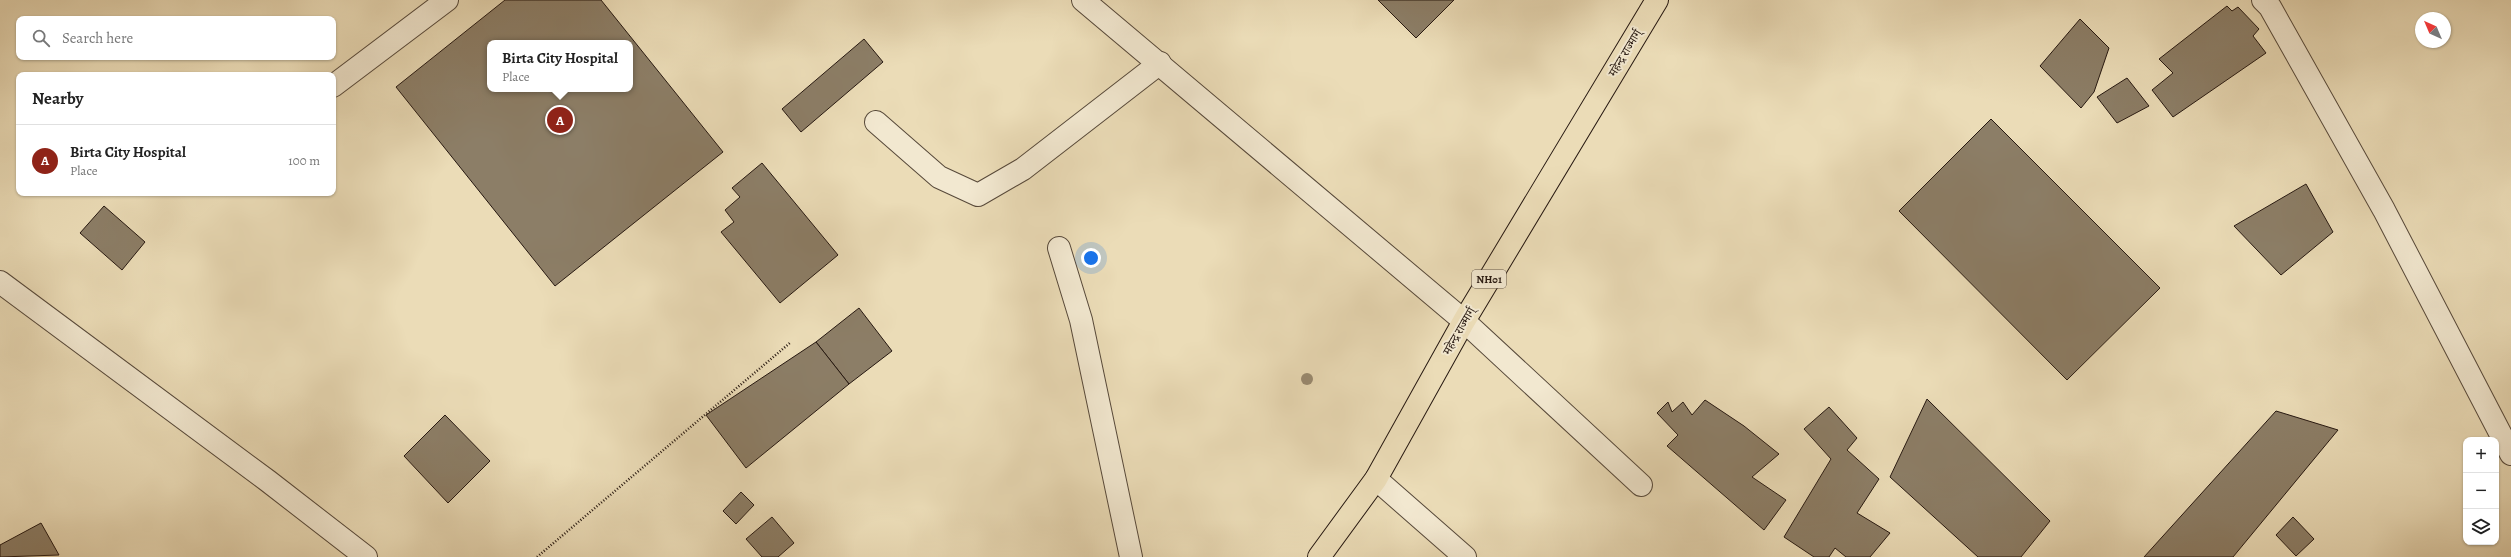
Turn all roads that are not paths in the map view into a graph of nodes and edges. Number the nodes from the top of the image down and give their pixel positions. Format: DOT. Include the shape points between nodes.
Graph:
graph roads {
  1 [pos="446,0"];
  2 [pos="1083,0"];
  3 [pos="1657,0"];
  4 [pos="2263,0"];
  5 [pos="1160,63"];
  6 [pos="336,84"];
  7 [pos="876,122"];
  8 [pos="1059,248"];
  9 [pos="0,282"];
  10 [pos="1464,321"];
  11 [pos="2511,452"];
  12 [pos="1376,478"];
  13 [pos="1641,485"];
  14 [pos="366,557"];
  15 [pos="1132,557"];
  16 [pos="1319,557"];
  17 [pos="1465,557"];
  1 -- 6 [label="street"];
  2 -- 5 [label="street"];
  3 -- 10 [label="highway, महेन्द्र राज्मार्ग् / NH01"];
  4 -- 11 [label="street" via="2270,7 2384,210"];
  5 -- 7 [label="street" via="1023,169 978,195 939,177"];
  5 -- 10 [label="street"];
  8 -- 15 [label="street" via="1081,320"];
  9 -- 14 [label="street"];
  10 -- 12 [label="highway, महेन्द्र राज्मार्ग् / NH01"];
  10 -- 13 [label="street"];
  12 -- 16 [label="highway, महेन्द्र राज्मार्ग् / NH01"];
  12 -- 17 [label="street"];
}
